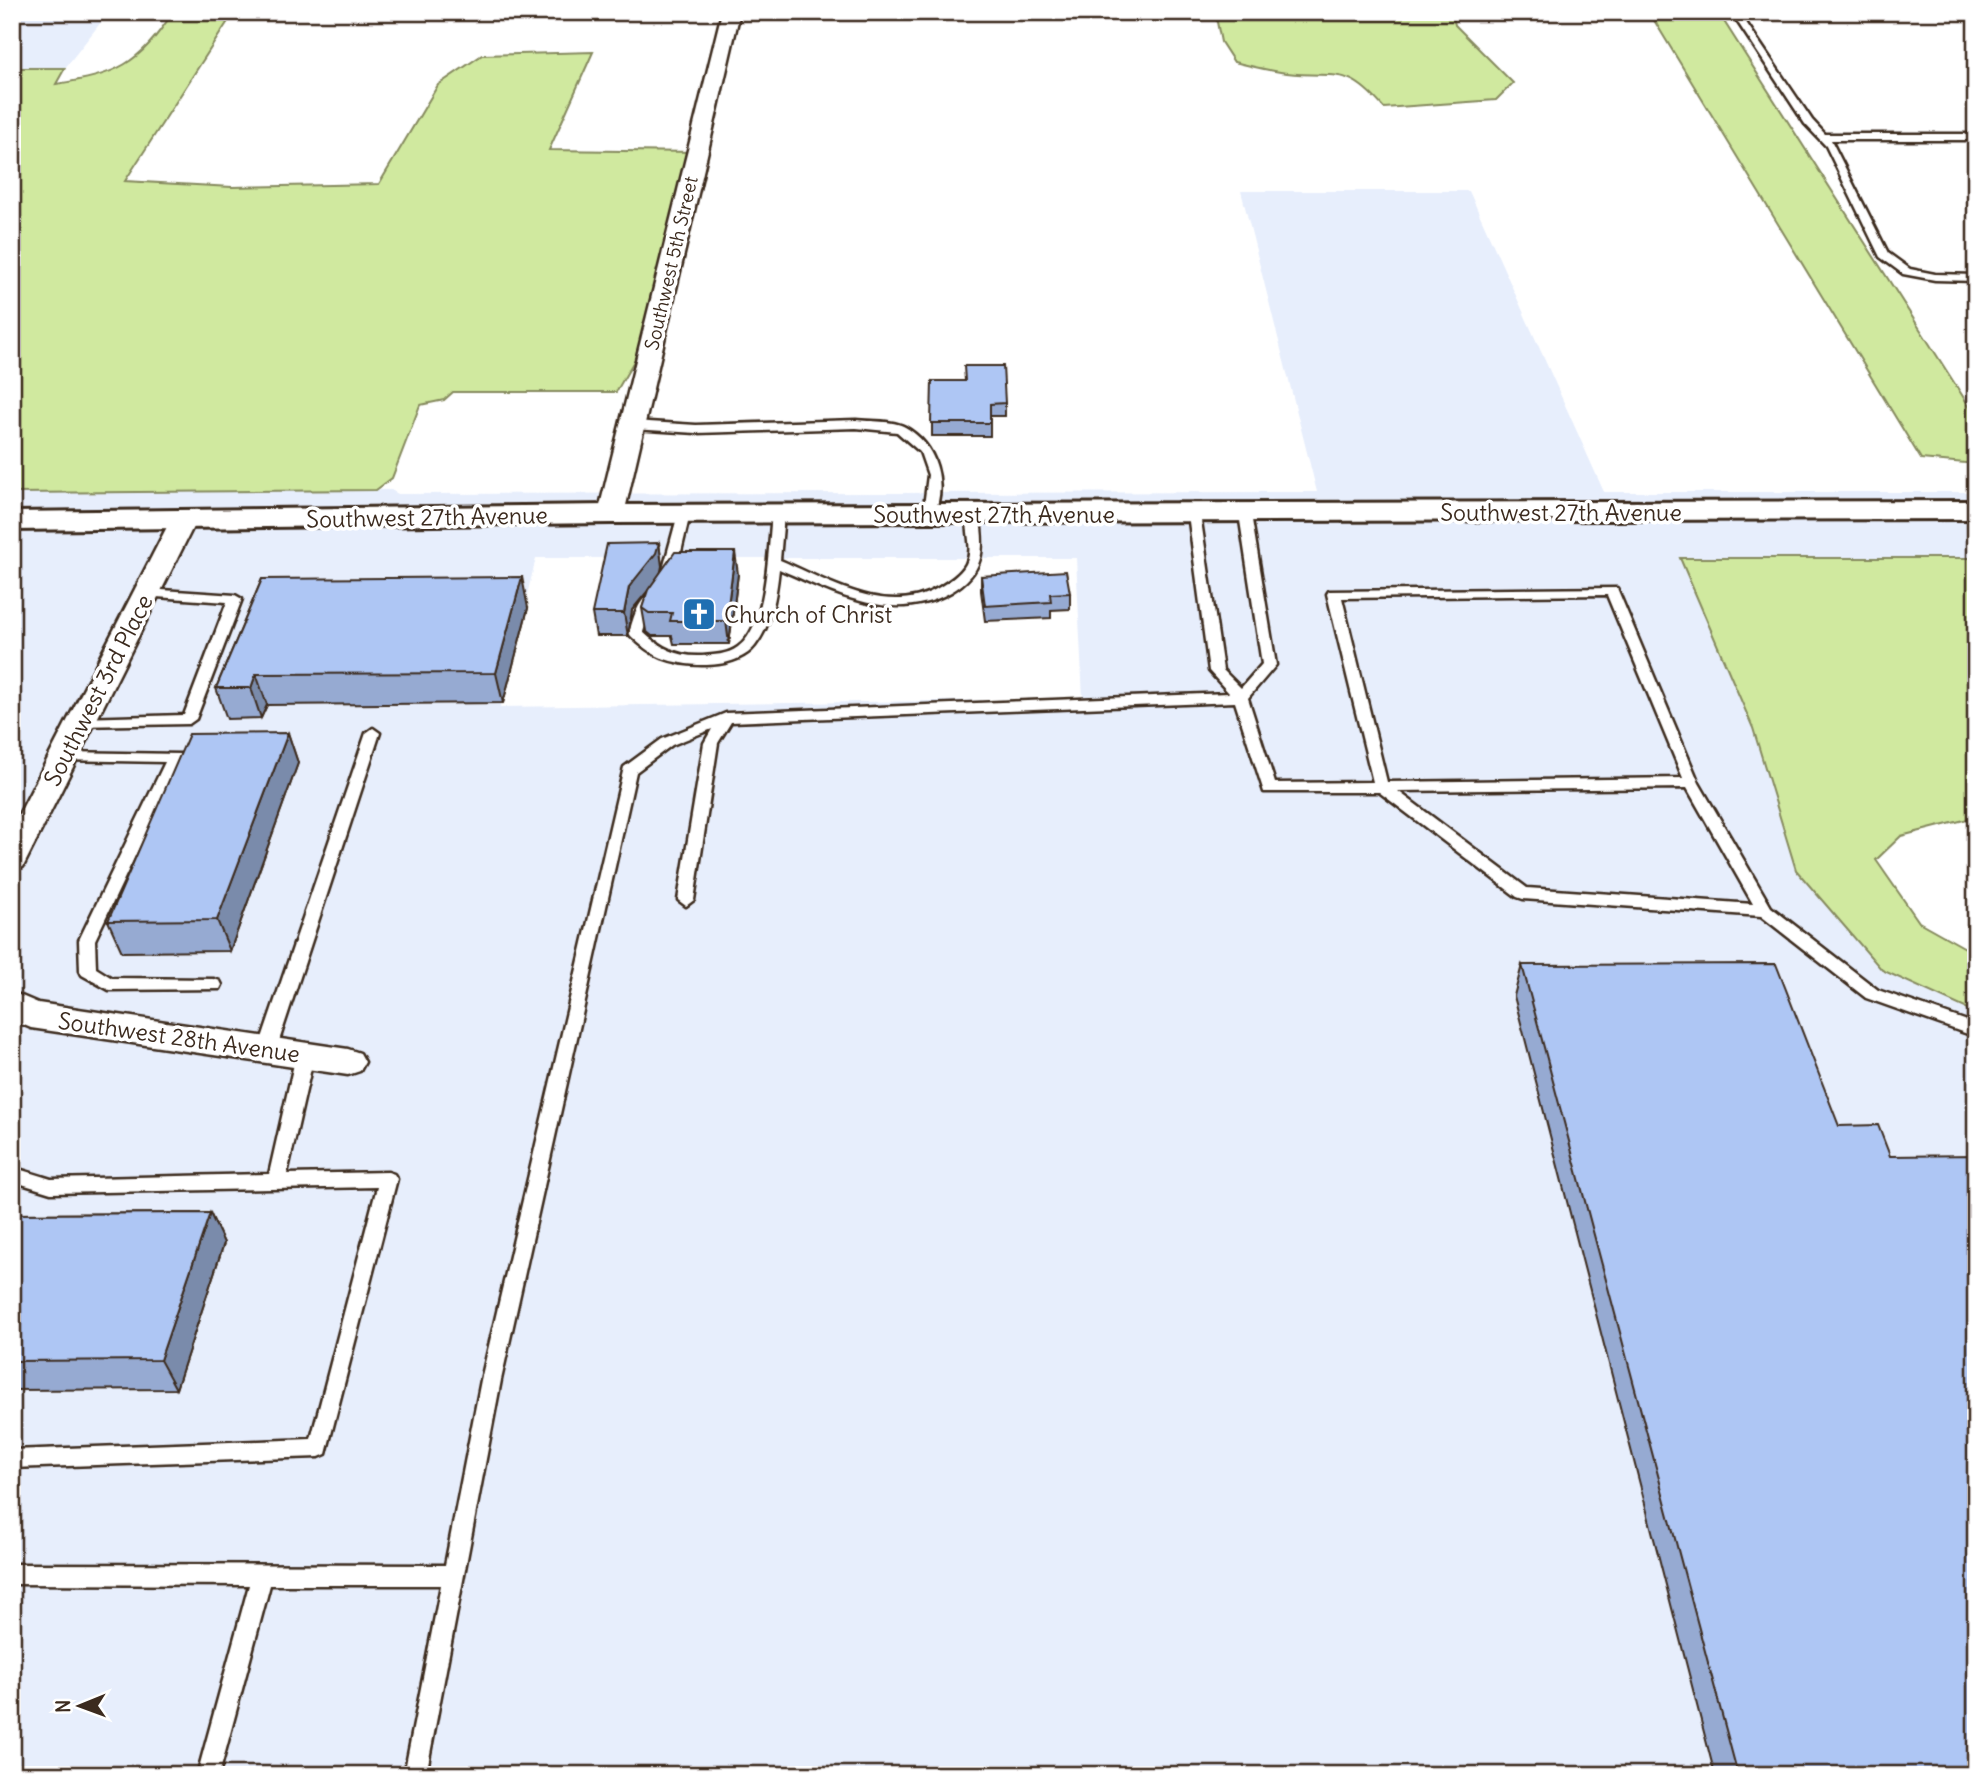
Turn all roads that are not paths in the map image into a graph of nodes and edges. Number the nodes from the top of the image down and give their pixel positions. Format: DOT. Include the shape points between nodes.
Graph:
graph roads {
  1 [pos="731,12"];
  2 [pos="1735,12"];
  3 [pos="1942,12"];
  4 [pos="1973,15"];
  5 [pos="1822,137"];
  6 [pos="1976,137"];
  7 [pos="1976,278"];
  8 [pos="633,425"];
  9 [pos="1976,510"];
  10 [pos="611,514"];
  11 [pos="684,514"];
  12 [pos="778,514"];
  13 [pos="929,514"];
  14 [pos="973,514"];
  15 [pos="1194,514"];
  16 [pos="1245,514"];
  17 [pos="183,521"];
  18 [pos="12,522"];
  19 [pos="772,561"];
  20 [pos="147,593"];
  21 [pos="1241,697"];
  22 [pos="726,718"];
  23 [pos="81,723"];
  24 [pos="373,733"];
  25 [pos="64,757"];
  26 [pos="1692,783"];
  27 [pos="1381,786"];
  28 [pos="12,859"];
  29 [pos="686,900"];
  30 [pos="1765,911"];
  31 [pos="214,985"];
  32 [pos="12,1004"];
  33 [pos="1976,1031"];
  34 [pos="267,1049"];
  35 [pos="305,1055"];
  36 [pos="348,1062"];
  37 [pos="12,1174"];
  38 [pos="276,1181"];
  39 [pos="12,1459"];
  40 [pos="12,1574"];
  41 [pos="262,1575"];
  42 [pos="453,1575"];
  43 [pos="208,1775"];
  44 [pos="415,1775"];
  1 -- 8 [label="street, Southwest 5th Street"];
  2 -- 5 [label="lane"];
  3 -- 4 [label="lane"];
  5 -- 6 [label="lane"];
  5 -- 7 [label="lane" via="1884,255 1907,272 1935,278"];
  8 -- 10 [label="street, Southwest 5th Street"];
  8 -- 13 [label="lane" via="696,429 856,424 900,429 926,452 934,475"];
  9 -- 16 [label="main road, Southwest 27th Avenue"];
  10 -- 11 [label="main road, Southwest 27th Avenue"];
  10 -- 17 [label="main road, Southwest 27th Avenue"];
  11 -- 12 [label="main road, Southwest 27th Avenue"];
  11 -- 19 [label="lane" via="668,578 642,611 636,633 650,648 688,662 729,657 748,646 764,618"];
  12 -- 13 [label="main road, Southwest 27th Avenue"];
  12 -- 19 [label="lane"];
  13 -- 14 [label="main road, Southwest 27th Avenue"];
  14 -- 15 [label="main road, Southwest 27th Avenue"];
  14 -- 19 [label="lane" via="978,551 971,570 941,594 912,606 852,595"];
  15 -- 16 [label="main road, Southwest 27th Avenue"];
  15 -- 21 [label="lane" via="1216,671"];
  16 -- 21 [label="lane" via="1269,665"];
  17 -- 18 [label="main road, Southwest 27th Avenue"];
  17 -- 20 [label="street, Southwest 3rd Place"];
  20 -- 23 [label="street, Southwest 3rd Place"];
  20 -- 23 [label="lane" via="241,599 189,719"];
  21 -- 22 [label="lane"];
  21 -- 27 [label="lane" via="1269,788"];
  22 -- 29 [label="lane" via="711,743"];
  22 -- 42 [label="lane" via="667,742 629,770 494,1367"];
  23 -- 25 [label="street, Southwest 3rd Place"];
  24 -- 34 [label="lane"];
  25 -- 28 [label="street, Southwest 3rd Place"];
  25 -- 31 [label="lane" via="175,757 87,940 88,971 109,984"];
  26 -- 27 [label="lane"];
  26 -- 27 [label="lane" via="1612,591 1334,594"];
  26 -- 30 [label="lane"];
  27 -- 30 [label="lane" via="1523,893"];
  30 -- 33 [label="lane" via="1872,994"];
  32 -- 34 [label="street, Southwest 28th Avenue" via="31,1015"];
  34 -- 35 [label="street, Southwest 28th Avenue"];
  35 -- 36 [label="street, Southwest 28th Avenue"];
  35 -- 38 [label="lane"];
  37 -- 38 [label="lane" via="51,1186"];
  38 -- 39 [label="lane" via="388,1179 319,1448"];
  40 -- 41 [label="lane"];
  41 -- 42 [label="lane"];
  41 -- 43 [label="lane"];
  42 -- 44 [label="lane"];
}
